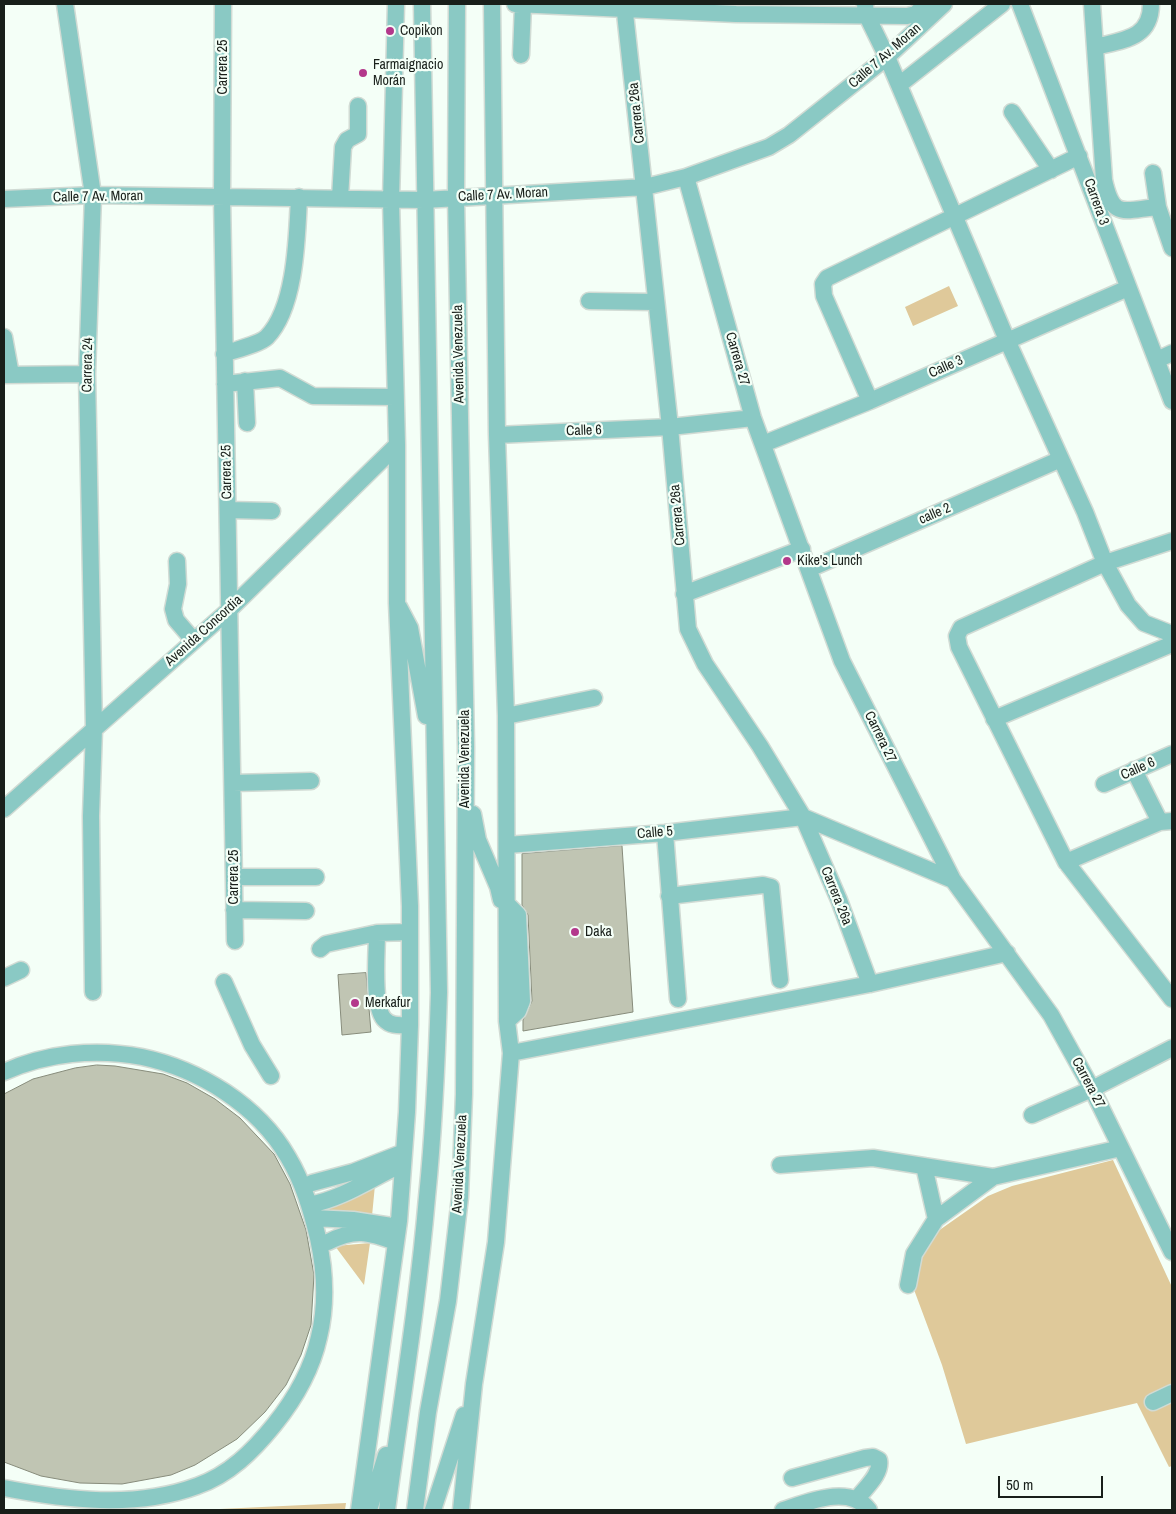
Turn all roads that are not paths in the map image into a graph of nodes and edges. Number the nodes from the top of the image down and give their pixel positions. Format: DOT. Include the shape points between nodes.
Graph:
graph roads {
  1 [pos="65,4"];
  2 [pos="223,4"];
  3 [pos="396,4"];
  4 [pos="422,4"];
  5 [pos="457,4"];
  6 [pos="492,4"];
  7 [pos="515,4"];
  8 [pos="524,4"];
  9 [pos="926,4"];
  10 [pos="944,4"];
  11 [pos="1002,4"];
  12 [pos="1020,4"];
  13 [pos="1092,4"];
  14 [pos="1151,4"];
  15 [pos="625,7"];
  16 [pos="736,9"];
  17 [pos="865,9"];
  18 [pos="1095,47"];
  19 [pos="521,56"];
  20 [pos="887,57"];
  21 [pos="899,85"];
  22 [pos="358,106"];
  23 [pos="1012,112"];
  24 [pos="1079,156"];
  25 [pos="1051,170"];
  26 [pos="1153,173"];
  27 [pos="686,177"];
  28 [pos="645,188"];
  29 [pos="93,195"];
  30 [pos="222,196"];
  31 [pos="493,196"];
  32 [pos="299,197"];
  33 [pos="456,197"];
  34 [pos="340,198"];
  35 [pos="4,199"];
  36 [pos="391,200"];
  37 [pos="424,200"];
  38 [pos="1158,207"];
  39 [pos="954,218"];
  40 [pos="1172,248"];
  41 [pos="1128,288"];
  42 [pos="589,301"];
  43 [pos="655,302"];
  44 [pos="4,336"];
  45 [pos="1007,340"];
  46 [pos="224,354"];
  47 [pos="1172,354"];
  48 [pos="1157,360"];
  49 [pos="87,374"];
  50 [pos="7,375"];
  51 [pos="245,381"];
  52 [pos="225,384"];
  53 [pos="395,398"];
  54 [pos="870,401"];
  55 [pos="1172,401"];
  56 [pos="753,418"];
  57 [pos="247,423"];
  58 [pos="670,428"];
  59 [pos="498,435"];
  60 [pos="763,444"];
  61 [pos="397,445"];
  62 [pos="1061,459"];
  63 [pos="228,510"];
  64 [pos="272,511"];
  65 [pos="1172,541"];
  66 [pos="802,549"];
  67 [pos="177,561"];
  68 [pos="1105,563"];
  69 [pos="809,568"];
  70 [pos="684,594"];
  71 [pos="397,603"];
  72 [pos="229,610"];
  73 [pos="1172,634"];
  74 [pos="194,641"];
  75 [pos="1172,644"];
  76 [pos="594,698"];
  77 [pos="506,716"];
  78 [pos="994,719"];
  79 [pos="94,729"];
  80 [pos="1172,754"];
  81 [pos="435,755"];
  82 [pos="1134,770"];
  83 [pos="466,778"];
  84 [pos="311,782"];
  85 [pos="233,783"];
  86 [pos="1104,784"];
  87 [pos="4,809"];
  88 [pos="803,817"];
  89 [pos="1166,821"];
  90 [pos="665,833"];
  91 [pos="506,846"];
  92 [pos="1066,862"];
  93 [pos="234,876"];
  94 [pos="316,877"];
  95 [pos="953,880"];
  96 [pos="669,896"];
  97 [pos="505,902"];
  98 [pos="234,910"];
  99 [pos="306,910"];
  100 [pos="507,926"];
  101 [pos="410,932"];
  102 [pos="377,933"];
  103 [pos="235,941"];
  104 [pos="320,949"];
  105 [pos="1007,953"];
  106 [pos="21,970"];
  107 [pos="4,978"];
  108 [pos="780,980"];
  109 [pos="224,982"];
  110 [pos="870,984"];
  111 [pos="93,992"];
  112 [pos="678,999"];
  113 [pos="1172,999"];
  114 [pos="507,1021"];
  115 [pos="410,1025"];
  116 [pos="1172,1048"];
  117 [pos="511,1053"];
  118 [pos="4,1072"];
  119 [pos="271,1076"];
  120 [pos="1092,1089"];
  121 [pos="1032,1115"];
  122 [pos="1121,1148"];
  123 [pos="403,1158"];
  124 [pos="780,1165"];
  125 [pos="924,1166"];
  126 [pos="993,1177"];
  127 [pos="312,1183"];
  128 [pos="311,1212"];
  129 [pos="936,1219"];
  130 [pos="397,1234"];
  131 [pos="328,1242"];
  132 [pos="1172,1252"];
  133 [pos="908,1285"];
  134 [pos="474,1384"];
  135 [pos="1172,1393"];
  136 [pos="1153,1402"];
  137 [pos="400,1410"];
  138 [pos="792,1478"];
  139 [pos="4,1488"];
  140 [pos="857,1499"];
  141 [pos="359,1510"];
  142 [pos="369,1510"];
  143 [pos="387,1510"];
  144 [pos="415,1510"];
  145 [pos="433,1510"];
  146 [pos="461,1510"];
  147 [pos="783,1510"];
  148 [pos="870,1510"];
  1 -- 29 [label="street, Carrera 24"];
  2 -- 30 [label="street, Carrera 25"];
  3 -- 36 [label="street"];
  4 -- 37 [label="street, Avenida Venezuela"];
  5 -- 33 [label="street, Avenida Venezuela"];
  6 -- 31 [label="street"];
  7 -- 8 [label="street"];
  8 -- 15 [label="street"];
  8 -- 19 [label="street"];
  9 -- 17 [label="street" via="912,16"];
  10 -- 20 [label="street, Calle 7 Av. Moran"];
  11 -- 21 [label="street"];
  12 -- 24 [label="street, Carrera 3"];
  13 -- 18 [label="street"];
  14 -- 18 [label="street" via="1148,21 1142,31 1131,38"];
  15 -- 16 [label="street"];
  15 -- 28 [label="street, Carrera 26a"];
  16 -- 17 [label="street"];
  17 -- 20 [label="street"];
  18 -- 38 [label="street" via="1104,180 1109,201 1123,210"];
  20 -- 21 [label="street"];
  20 -- 27 [label="street, Calle 7 Av. Moran" via="769,148"];
  21 -- 39 [label="street"];
  22 -- 34 [label="street" via="358,134 347,140 343,147"];
  23 -- 25 [label="street"];
  24 -- 25 [label="street"];
  24 -- 41 [label="street, Carrera 3"];
  25 -- 39 [label="street"];
  26 -- 38 [label="street"];
  27 -- 28 [label="street, Calle 7 Av. Moran"];
  27 -- 56 [label="street, Carrera 27"];
  28 -- 31 [label="street, Calle 7 Av. Moran"];
  28 -- 43 [label="street, Carrera 26a"];
  29 -- 30 [label="street, Calle 7 Av. Moran"];
  29 -- 35 [label="street, Calle 7 Av. Moran"];
  29 -- 49 [label="street, Carrera 24"];
  30 -- 32 [label="street, Calle 7 Av. Moran"];
  30 -- 46 [label="street, Carrera 25"];
  31 -- 33 [label="street, Calle 7 Av. Moran"];
  31 -- 59 [label="street"];
  32 -- 34 [label="street, Calle 7 Av. Moran"];
  32 -- 46 [label="street" via="289,297 279,320 266,338"];
  33 -- 37 [label="street, Calle 7 Av. Moran"];
  33 -- 83 [label="street, Avenida Venezuela"];
  34 -- 36 [label="street, Calle 7 Av. Moran"];
  36 -- 37 [label="street, Calle 7 Av. Moran"];
  36 -- 53 [label="street"];
  37 -- 81 [label="street, Avenida Venezuela"];
  38 -- 40 [label="street"];
  39 -- 45 [label="street"];
  39 -- 54 [label="street" via="827,278 823,284 824,296"];
  41 -- 45 [label="street, Calle 3"];
  41 -- 48 [label="street, Carrera 3"];
  42 -- 43 [label="street"];
  43 -- 58 [label="street, Carrera 26a"];
  44 -- 50 [label="street"];
  45 -- 54 [label="street, Calle 3"];
  45 -- 62 [label="street"];
  46 -- 52 [label="street, Carrera 25"];
  47 -- 48 [label="street"];
  48 -- 55 [label="street, Carrera 3"];
  49 -- 50 [label="street"];
  49 -- 79 [label="street, Carrera 24"];
  51 -- 52 [label="street"];
  51 -- 53 [label="street" via="280,378 313,396"];
  51 -- 57 [label="street"];
  52 -- 63 [label="street, Carrera 25"];
  53 -- 61 [label="street"];
  54 -- 60 [label="street, Calle 3"];
  56 -- 58 [label="street, Calle 6"];
  56 -- 60 [label="street, Carrera 27"];
  58 -- 59 [label="street, Calle 6"];
  58 -- 70 [label="street, Carrera 26a"];
  59 -- 77 [label="street"];
  60 -- 66 [label="street, Carrera 27"];
  61 -- 71 [label="street"];
  61 -- 72 [label="street, Avenida Concordia"];
  62 -- 68 [label="street"];
  62 -- 69 [label="street, calle 2"];
  63 -- 64 [label="street"];
  63 -- 72 [label="street, Carrera 25"];
  65 -- 68 [label="street"];
  66 -- 69 [label="street, Carrera 27"];
  66 -- 70 [label="street"];
  67 -- 74 [label="street" via="176,620"];
  68 -- 73 [label="street" via="1128,606 1144,623"];
  68 -- 78 [label="street" via="961,628 957,636 959,647"];
  69 -- 95 [label="street, Carrera 27" via="842,661"];
  70 -- 88 [label="street, Carrera 26a" via="688,629 705,664"];
  71 -- 81 [label="street" via="410,628"];
  71 -- 101 [label="street"];
  72 -- 74 [label="street, Avenida Concordia"];
  72 -- 85 [label="street, Carrera 25"];
  74 -- 79 [label="street, Avenida Concordia"];
  75 -- 78 [label="street"];
  76 -- 77 [label="street"];
  77 -- 91 [label="street"];
  78 -- 92 [label="street"];
  79 -- 87 [label="street, Avenida Concordia"];
  79 -- 111 [label="street, Carrera 24" via="91,816"];
  80 -- 82 [label="street, Calle 6"];
  81 -- 137 [label="street, Avenida Venezuela" via="440,992 436,1086 419,1276"];
  82 -- 86 [label="street, Calle 6"];
  82 -- 89 [label="street"];
  83 -- 100 [label="street" via="478,840 498,887"];
  83 -- 144 [label="street, Avenida Venezuela" via="466,997 460,1197 448,1301"];
  84 -- 85 [label="street"];
  85 -- 93 [label="street, Carrera 25"];
  88 -- 90 [label="street, Calle 5"];
  88 -- 95 [label="street"];
  88 -- 110 [label="street, Carrera 26a" via="839,900"];
  89 -- 92 [label="street"];
  90 -- 91 [label="street, Calle 5"];
  90 -- 96 [label="street"];
  91 -- 97 [label="street"];
  92 -- 113 [label="street"];
  93 -- 94 [label="street"];
  93 -- 98 [label="street, Carrera 25"];
  95 -- 105 [label="street, Carrera 27"];
  96 -- 108 [label="street" via="763,885 771,887"];
  96 -- 112 [label="street"];
  97 -- 100 [label="street"];
  97 -- 114 [label="street" via="518,914 522,991 521,1006"];
  98 -- 99 [label="street"];
  98 -- 103 [label="street, Carrera 25"];
  100 -- 114 [label="street"];
  101 -- 102 [label="street"];
  101 -- 115 [label="street"];
  102 -- 104 [label="street" via="326,944"];
  102 -- 115 [label="street" via="378,1010 385,1020 394,1025"];
  105 -- 110 [label="street"];
  105 -- 120 [label="street, Carrera 27" via="1051,1014"];
  106 -- 107 [label="street"];
  109 -- 119 [label="street" via="252,1045"];
  110 -- 117 [label="street"];
  114 -- 117 [label="street"];
  115 -- 123 [label="street"];
  116 -- 120 [label="street"];
  117 -- 134 [label="street" via="496,1242"];
  118 -- 128 [label="street" via="45,1058 97,1053 154,1060 196,1075 233,1098 267,1129 288,1155"];
  120 -- 121 [label="street"];
  120 -- 122 [label="street, Carrera 27"];
  122 -- 126 [label="street"];
  122 -- 132 [label="street, Carrera 27"];
  123 -- 127 [label="street"];
  123 -- 128 [label="street"];
  123 -- 130 [label="street"];
  124 -- 125 [label="street" via="873,1158"];
  125 -- 126 [label="street"];
  125 -- 129 [label="street"];
  126 -- 129 [label="street"];
  128 -- 130 [label="street" via="353,1220"];
  128 -- 139 [label="street" via="324,1286 322,1322 315,1352 300,1386 280,1418 236,1465 212,1480 185,1490 132,1498 70,1499"];
  129 -- 133 [label="street" via="914,1254"];
  130 -- 131 [label="street" via="357,1232"];
  130 -- 141 [label="street"];
  134 -- 145 [label="street"];
  134 -- 146 [label="street"];
  135 -- 136 [label="street"];
  137 -- 142 [label="street"];
  137 -- 143 [label="street, Avenida Venezuela"];
  138 -- 140 [label="street" via="873,1457 879,1460 880,1466"];
  140 -- 147 [label="street" via="835,1497"];
  140 -- 148 [label="street"];
}
